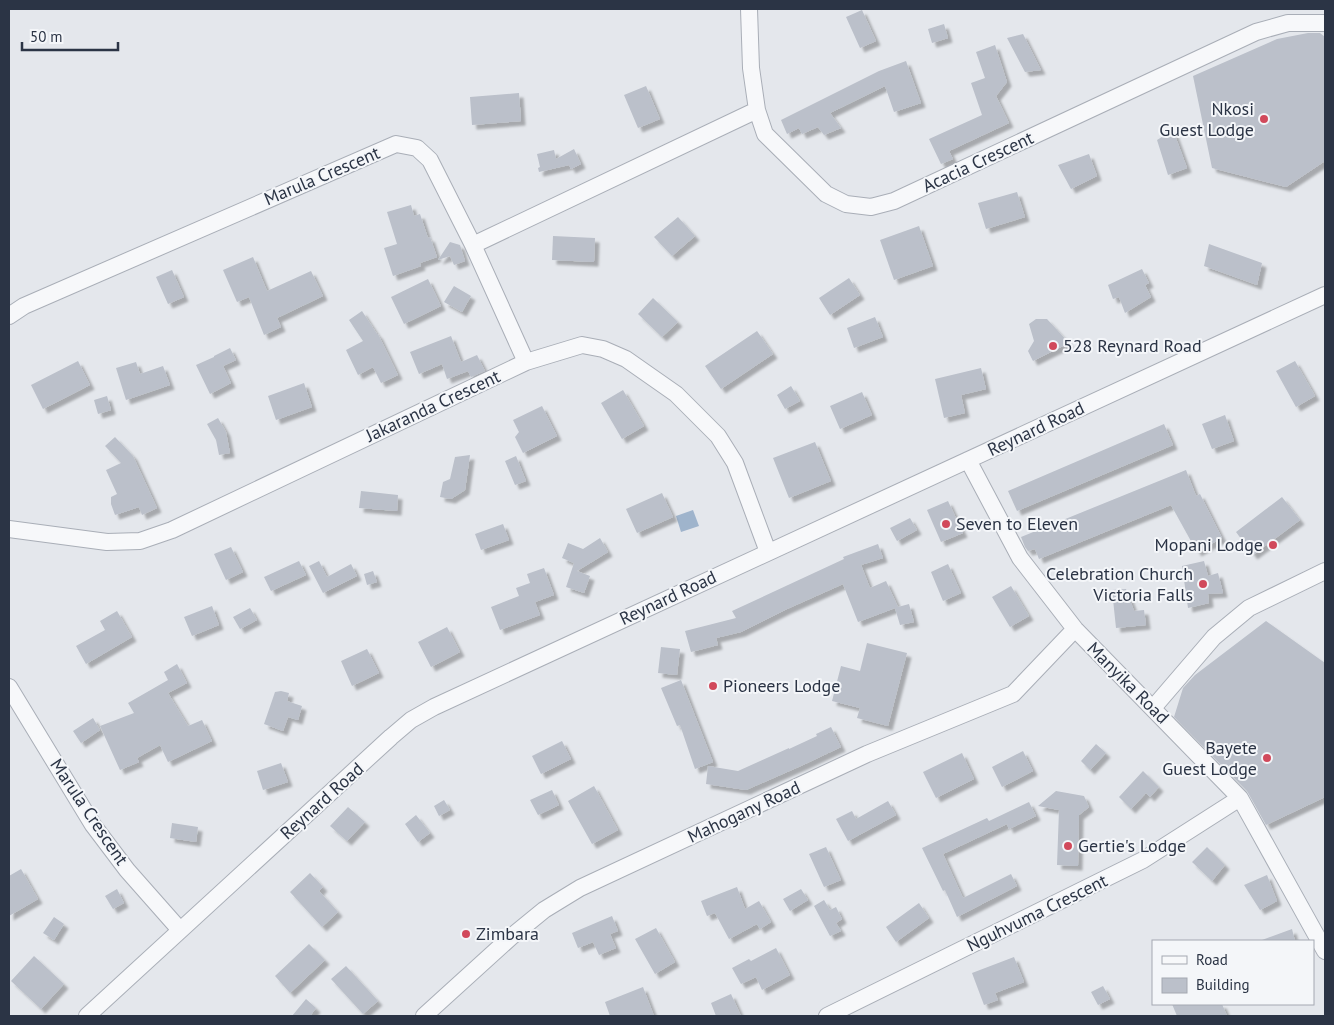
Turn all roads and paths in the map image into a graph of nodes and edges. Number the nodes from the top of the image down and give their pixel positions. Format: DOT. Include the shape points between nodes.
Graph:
graph roads {
  1 [pos="749,9"];
  2 [pos="1325,23"];
  3 [pos="756,110"];
  4 [pos="473,245"];
  5 [pos="1325,295"];
  6 [pos="9,316"];
  7 [pos="526,362"];
  8 [pos="968,460"];
  9 [pos="9,529"];
  10 [pos="768,552"];
  11 [pos="1325,571"];
  12 [pos="1075,629"];
  13 [pos="9,687"];
  14 [pos="1153,708"];
  15 [pos="1240,798"];
  16 [pos="180,930"];
  17 [pos="1325,951"];
  18 [pos="87,1016"];
  19 [pos="424,1016"];
  20 [pos="827,1016"];
  1 -- 3 [label="street, Acacia Crescent"];
  2 -- 3 [label="street, Acacia Crescent" via="1288,23 1256,32 894,201 871,207 846,204 826,194 765,134"];
  3 -- 4 [label="street"];
  4 -- 6 [label="street, Marula Crescent" via="430,160 417,148 396,144 24,306"];
  4 -- 7 [label="street, Marula Crescent"];
  5 -- 8 [label="street, Reynard Road"];
  7 -- 9 [label="street, Jakaranda Crescent" via="172,530 140,541 107,542"];
  7 -- 10 [label="street, Jakaranda Crescent" via="582,345 603,349 626,359 676,394 718,436 735,464"];
  8 -- 10 [label="street, Reynard Road"];
  8 -- 12 [label="street, Manyika Road" via="1020,558"];
  10 -- 16 [label="street, Reynard Road" via="443,702 411,720"];
  11 -- 14 [label="street" via="1249,608 1214,638"];
  12 -- 14 [label="street, Manyika Road"];
  12 -- 19 [label="street, Mahogany Road" via="1013,694 867,754 580,888 544,910 511,937"];
  13 -- 16 [label="street, Marula Crescent" via="93,825 127,870"];
  14 -- 15 [label="street, Manyika Road"];
  15 -- 17 [label="street, Manyika Road"];
  15 -- 20 [label="street, Nguhvuma Crescent" via="1143,860"];
  16 -- 18 [label="street, Reynard Road"];
}
